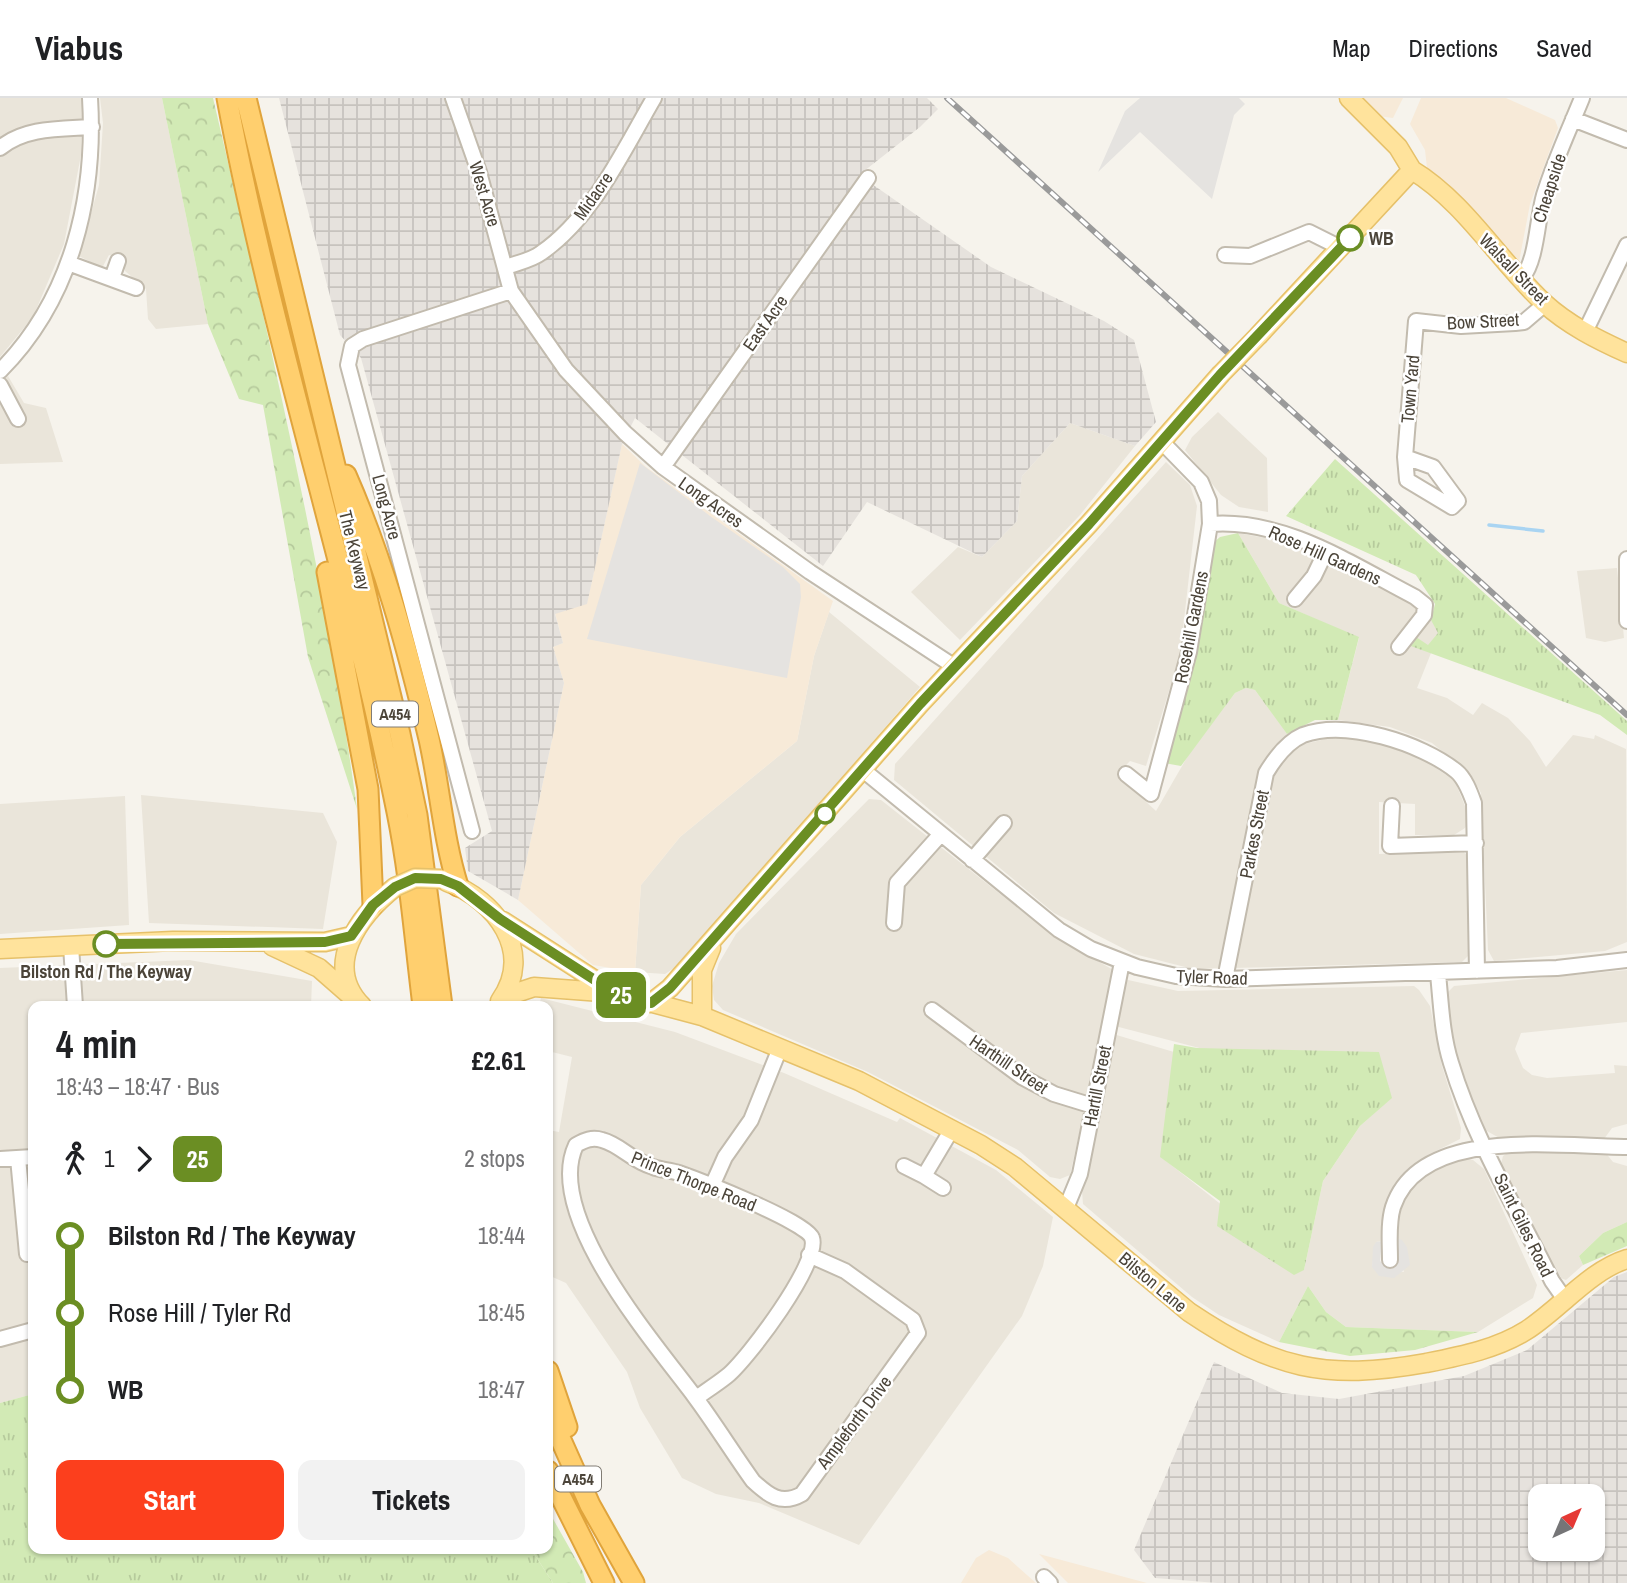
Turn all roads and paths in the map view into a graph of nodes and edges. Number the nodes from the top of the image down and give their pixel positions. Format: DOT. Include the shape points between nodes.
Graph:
graph roads {
  1 [pos="90,98"];
  2 [pos="227,98"];
  3 [pos="246,98"];
  4 [pos="453,98"];
  5 [pos="654,98"];
  6 [pos="1349,98"];
  7 [pos="1582,98"];
  8 [pos="1573,119"];
  9 [pos="92,127"];
  10 [pos="1627,140"];
  11 [pos="0,148"];
  12 [pos="1412,170"];
  13 [pos="868,178"];
  14 [pos="1627,245"];
  15 [pos="1340,248"];
  16 [pos="1225,255"];
  17 [pos="118,261"];
  18 [pos="68,262"];
  19 [pos="506,267"];
  20 [pos="112,278"];
  21 [pos="1522,278"];
  22 [pos="135,288"];
  23 [pos="511,291"];
  24 [pos="1545,304"];
  25 [pos="1416,321"];
  26 [pos="1585,332"];
  27 [pos="1627,353"];
  28 [pos="0,371"];
  29 [pos="0,385"];
  30 [pos="18,419"];
  31 [pos="325,426"];
  32 [pos="1162,442"];
  33 [pos="307,450"];
  34 [pos="1405,457"];
  35 [pos="663,467"];
  36 [pos="1210,524"];
  37 [pos="1326,551"];
  38 [pos="1626,563"];
  39 [pos="1295,599"];
  40 [pos="1627,621"];
  41 [pos="1399,647"];
  42 [pos="955,667"];
  43 [pos="863,770"];
  44 [pos="1126,774"];
  45 [pos="1392,806"];
  46 [pos="1004,823"];
  47 [pos="472,831"];
  48 [pos="940,835"];
  49 [pos="1476,843"];
  50 [pos="972,860"];
  51 [pos="449,882"];
  52 [pos="373,905"];
  53 [pos="500,919"];
  54 [pos="894,923"];
  55 [pos="719,932"];
  56 [pos="351,936"];
  57 [pos="263,943"];
  58 [pos="71,946"];
  59 [pos="0,949"];
  60 [pos="1627,960"];
  61 [pos="1122,962"];
  62 [pos="1477,971"];
  63 [pos="1438,974"];
  64 [pos="1225,979"];
  65 [pos="615,993"];
  66 [pos="75,1001"];
  67 [pos="355,1001"];
  68 [pos="358,1001"];
  69 [pos="422,1001"];
  70 [pos="441,1001"];
  71 [pos="500,1001"];
  72 [pos="502,1001"];
  73 [pos="651,1003"];
  74 [pos="932,1010"];
  75 [pos="702,1016"];
  76 [pos="780,1048"];
  77 [pos="1093,1106"];
  78 [pos="952,1129"];
  79 [pos="1486,1146"];
  80 [pos="1627,1147"];
  81 [pos="26,1157"];
  82 [pos="0,1159"];
  83 [pos="904,1166"];
  84 [pos="925,1176"];
  85 [pos="712,1186"];
  86 [pos="943,1188"];
  87 [pos="1066,1208"];
  88 [pos="27,1254"];
  89 [pos="809,1255"];
  90 [pos="1627,1259"];
  91 [pos="1390,1260"];
  92 [pos="1566,1301"];
  93 [pos="28,1331"];
  94 [pos="0,1339"];
  95 [pos="553,1385"];
  96 [pos="696,1398"];
  97 [pos="553,1422"];
  98 [pos="553,1482"];
  99 [pos="553,1491"];
  100 [pos="579,1539"];
  101 [pos="612,1545"];
  102 [pos="604,1583"];
  103 [pos="634,1583"];
  1 -- 9 [label="street"];
  2 -- 33 [label="highway, The Keyway / A454"];
  3 -- 31 [label="highway, The Keyway / A454"];
  4 -- 19 [label="street, West Acre"];
  5 -- 19 [label="street, Midacre" via="573,226 540,255"];
  6 -- 12 [label="main road, Walsall Street" via="1398,147"];
  7 -- 8 [label="street, Cheapside"];
  8 -- 10 [label="street"];
  8 -- 21 [label="street, Cheapside" via="1536,226 1531,264"];
  9 -- 11 [label="street" via="34,131"];
  9 -- 18 [label="street" via="85,209"];
  12 -- 15 [label="main road"];
  12 -- 21 [label="main road, Walsall Street" via="1439,190"];
  13 -- 35 [label="street, East Acre"];
  14 -- 26 [label="street"];
  15 -- 16 [label="street" via="1309,232 1250,256"];
  15 -- 32 [label="main road, bridge"];
  17 -- 20 [label="street"];
  18 -- 20 [label="street"];
  18 -- 28 [label="street" via="51,302"];
  19 -- 23 [label="street, West Acre"];
  20 -- 22 [label="street"];
  21 -- 24 [label="main road, Walsall Street"];
  23 -- 35 [label="street, Long Acres" via="566,370"];
  23 -- 47 [label="street, Long Acre" via="363,340 352,346 348,365"];
  24 -- 25 [label="street, Bow Street" via="1524,322 1461,326"];
  24 -- 26 [label="main road, Walsall Street"];
  25 -- 34 [label="street, Town Yard"];
  26 -- 27 [label="main road, Walsall Street"];
  29 -- 30 [label="street"];
  31 -- 51 [label="highway" via="363,513 400,629 429,741"];
  31 -- 70 [label="highway, The Keyway / A454" via="414,802"];
  32 -- 36 [label="street, Rosehill Gardens" via="1201,482 1209,501"];
  32 -- 42 [label="main road"];
  33 -- 52 [label="highway" via="368,789"];
  33 -- 69 [label="highway, The Keyway / A454" via="397,814"];
  35 -- 42 [label="street, Long Acres" via="810,572"];
  36 -- 37 [label="street, Rose Hill Gardens" via="1239,522 1274,529"];
  36 -- 44 [label="street, Rosehill Gardens" via="1189,652 1151,794"];
  37 -- 39 [label="street"];
  37 -- 41 [label="street, Rose Hill Gardens" via="1425,605 1421,622"];
  38 -- 40 [label="street"];
  42 -- 43 [label="main road"];
  43 -- 48 [label="street, Tyler Road"];
  43 -- 55 [label="main road"];
  45 -- 49 [label="street" via="1390,846"];
  46 -- 50 [label="street"];
  48 -- 50 [label="street, Tyler Road"];
  48 -- 54 [label="street" via="897,883"];
  49 -- 62 [label="street, Parkes Street"];
  49 -- 64 [label="street, Parkes Street" via="1474,803 1458,772 1388,736 1329,731 1302,736 1278,754 1266,772"];
  50 -- 61 [label="street, Tyler Road" via="1059,930"];
  51 -- 52 [label="main road, bridge" via="415,878"];
  51 -- 53 [label="main road"];
  52 -- 56 [label="main road"];
  53 -- 65 [label="main road"];
  53 -- 71 [label="main road" via="514,946 514,965"];
  55 -- 73 [label="main road"];
  55 -- 75 [label="main road" via="702,970"];
  56 -- 57 [label="main road" via="325,942"];
  56 -- 68 [label="main road" via="344,964"];
  57 -- 58 [label="main road"];
  57 -- 67 [label="main road" via="310,962"];
  58 -- 59 [label="main road"];
  58 -- 66 [label="street"];
  60 -- 62 [label="street, Tyler Road"];
  61 -- 64 [label="street, Tyler Road" via="1176,976"];
  61 -- 77 [label="street, Hartill Street"];
  62 -- 63 [label="street, Tyler Road"];
  63 -- 64 [label="street, Tyler Road"];
  63 -- 79 [label="street, Saint Giles Road" via="1450,1060"];
  65 -- 72 [label="main road" via="534,987"];
  65 -- 73 [label="main road, Bilston Lane"];
  73 -- 75 [label="main road, Bilston Lane"];
  74 -- 77 [label="street, Harthill Street" via="1022,1077 1054,1094"];
  75 -- 76 [label="main road, Bilston Lane"];
  76 -- 78 [label="main road, Bilston Lane" via="859,1081"];
  76 -- 85 [label="street" via="751,1120 725,1157"];
  77 -- 87 [label="street, Hartill Street" via="1077,1186"];
  78 -- 84 [label="street"];
  78 -- 87 [label="main road, Bilston Lane" via="1015,1167"];
  79 -- 80 [label="street, Saint Giles Road"];
  79 -- 91 [label="street, Saint Giles Road" via="1452,1152 1410,1179 1393,1206"];
  79 -- 92 [label="street, Saint Giles Road"];
  81 -- 82 [label="street"];
  81 -- 88 [label="street"];
  83 -- 84 [label="street"];
  84 -- 86 [label="street"];
  85 -- 89 [label="street, Prince Thorpe Road" via="807,1229 813,1240"];
  85 -- 96 [label="street, Prince Thorpe Road" via="632,1160 616,1145 593,1138 576,1144 569,1159 572,1200 614,1289"];
  87 -- 92 [label="main road, Bilston Lane" via="1219,1332 1279,1361 1310,1368 1355,1373 1388,1370 1476,1352 1515,1336"];
  89 -- 96 [label="street" via="793,1292 751,1350 728,1376"];
  89 -- 96 [label="street, Ampleforth Drive" via="856,1279 913,1320 918,1333 802,1494 785,1500 769,1495 753,1481"];
  90 -- 92 [label="main road, Bilston Lane"];
  93 -- 94 [label="street"];
  95 -- 101 [label="highway"];
  97 -- 101 [label="highway, A454"];
  98 -- 100 [label="highway, A454"];
  99 -- 100 [label="highway"];
  100 -- 102 [label="highway, A454"];
  101 -- 103 [label="highway, A454"];
}
